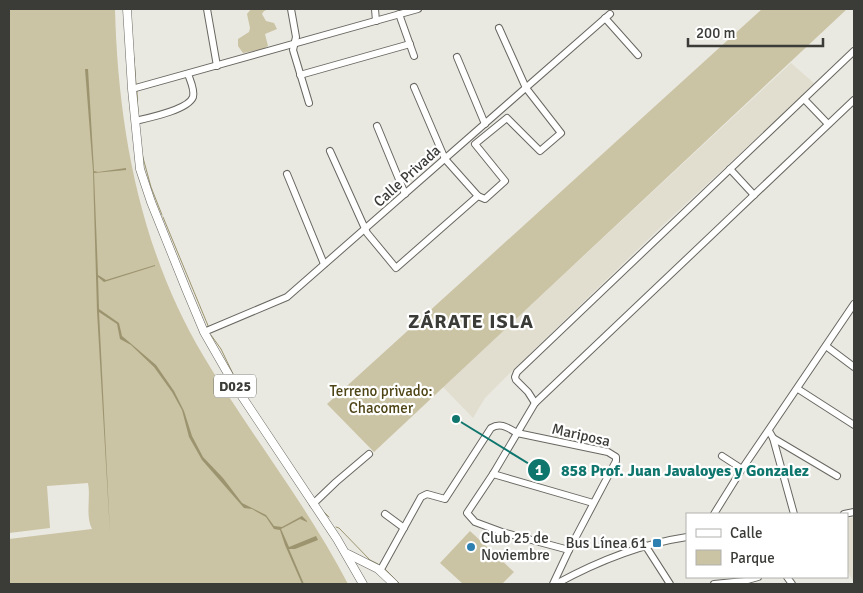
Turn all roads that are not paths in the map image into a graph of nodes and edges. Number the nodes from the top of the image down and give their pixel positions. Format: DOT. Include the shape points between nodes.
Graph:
graph roads {
  1 [pos="129,9"];
  2 [pos="207,9"];
  3 [pos="291,9"];
  4 [pos="374,9"];
  5 [pos="418,9"];
  6 [pos="399,14"];
  7 [pos="376,21"];
  8 [pos="499,28"];
  9 [pos="295,43"];
  10 [pos="410,44"];
  11 [pos="854,51"];
  12 [pos="638,55"];
  13 [pos="414,56"];
  14 [pos="457,58"];
  15 [pos="217,66"];
  16 [pos="188,74"];
  17 [pos="300,75"];
  18 [pos="414,87"];
  19 [pos="526,88"];
  20 [pos="132,90"];
  21 [pos="804,99"];
  22 [pos="854,100"];
  23 [pos="309,103"];
  24 [pos="135,121"];
  25 [pos="485,124"];
  26 [pos="828,124"];
  27 [pos="377,126"];
  28 [pos="330,151"];
  29 [pos="445,159"];
  30 [pos="730,169"];
  31 [pos="287,174"];
  32 [pos="405,194"];
  33 [pos="754,195"];
  34 [pos="478,196"];
  35 [pos="365,230"];
  36 [pos="324,264"];
  37 [pos="854,304"];
  38 [pos="204,332"];
  39 [pos="826,346"];
  40 [pos="854,367"];
  41 [pos="798,389"];
  42 [pos="535,402"];
  43 [pos="854,425"];
  44 [pos="769,431"];
  45 [pos="518,433"];
  46 [pos="773,438"];
  47 [pos="369,454"];
  48 [pos="722,456"];
  49 [pos="742,469"];
  50 [pos="493,474"];
  51 [pos="837,476"];
  52 [pos="593,503"];
  53 [pos="313,504"];
  54 [pos="715,513"];
  55 [pos="794,513"];
  56 [pos="385,514"];
  57 [pos="404,528"];
  58 [pos="686,537"];
  59 [pos="645,545"];
  60 [pos="568,550"];
  61 [pos="345,552"];
  62 [pos="352,564"];
  63 [pos="379,570"];
  64 [pos="754,578"];
  65 [pos="363,584"];
  66 [pos="394,584"];
  67 [pos="555,584"];
  68 [pos="670,584"];
  69 [pos="714,584"];
  1 -- 20 [label="main road, D025"];
  2 -- 15 [label="street"];
  3 -- 9 [label="street"];
  4 -- 7 [label="street"];
  5 -- 6 [label="street"];
  6 -- 7 [label="street"];
  6 -- 10 [label="street"];
  7 -- 9 [label="street"];
  8 -- 19 [label="street"];
  9 -- 15 [label="street"];
  9 -- 17 [label="street" via="293,50"];
  10 -- 13 [label="street"];
  10 -- 17 [label="street"];
  11 -- 21 [label="street"];
  12 -- 19 [label="street, Calle Privada" via="608,16"];
  14 -- 25 [label="street"];
  15 -- 16 [label="street"];
  16 -- 20 [label="street"];
  16 -- 24 [label="street" via="193,98 188,103"];
  17 -- 23 [label="street"];
  18 -- 29 [label="street"];
  19 -- 25 [label="street, Calle Privada"];
  19 -- 34 [label="street" via="561,134 539,150 506,118 474,144 506,182 485,199"];
  20 -- 24 [label="main road, D025"];
  21 -- 26 [label="street"];
  21 -- 30 [label="street"];
  22 -- 26 [label="street"];
  24 -- 38 [label="main road, D025" via="140,167 151,202"];
  25 -- 29 [label="street, Calle Privada"];
  26 -- 33 [label="street"];
  27 -- 32 [label="street"];
  28 -- 35 [label="street"];
  29 -- 32 [label="street, Calle Privada"];
  29 -- 34 [label="street"];
  30 -- 33 [label="street"];
  30 -- 42 [label="street" via="517,372 516,380"];
  31 -- 36 [label="street"];
  32 -- 35 [label="street, Calle Privada"];
  33 -- 42 [label="street"];
  34 -- 35 [label="street" via="397,268"];
  35 -- 36 [label="street, Calle Privada"];
  36 -- 38 [label="street, Calle Privada" via="287,297"];
  37 -- 39 [label="street"];
  38 -- 53 [label="main road, D025" via="235,386"];
  39 -- 40 [label="street"];
  39 -- 41 [label="street"];
  41 -- 43 [label="street"];
  41 -- 44 [label="street"];
  42 -- 45 [label="street"];
  44 -- 46 [label="street"];
  44 -- 49 [label="street"];
  45 -- 50 [label="street"];
  45 -- 52 [label="street, Mariposa" via="615,455 616,462"];
  45 -- 57 [label="street" via="499,425 491,428 445,500 423,495"];
  46 -- 51 [label="street"];
  46 -- 55 [label="street"];
  47 -- 53 [label="street"];
  48 -- 49 [label="street"];
  49 -- 54 [label="street"];
  50 -- 52 [label="street"];
  50 -- 60 [label="street" via="467,513 474,522"];
  52 -- 60 [label="street, Mariposa"];
  53 -- 61 [label="main road, D025"];
  56 -- 57 [label="street"];
  57 -- 63 [label="street"];
  58 -- 59 [label="street"];
  59 -- 67 [label="street" via="615,555"];
  59 -- 68 [label="street"];
  60 -- 67 [label="street, Mariposa"];
  61 -- 62 [label="main road, D025"];
  61 -- 63 [label="main road"];
  62 -- 63 [label="main road"];
  62 -- 65 [label="main road, D025"];
  63 -- 66 [label="main road"];
  64 -- 69 [label="street"];
}
